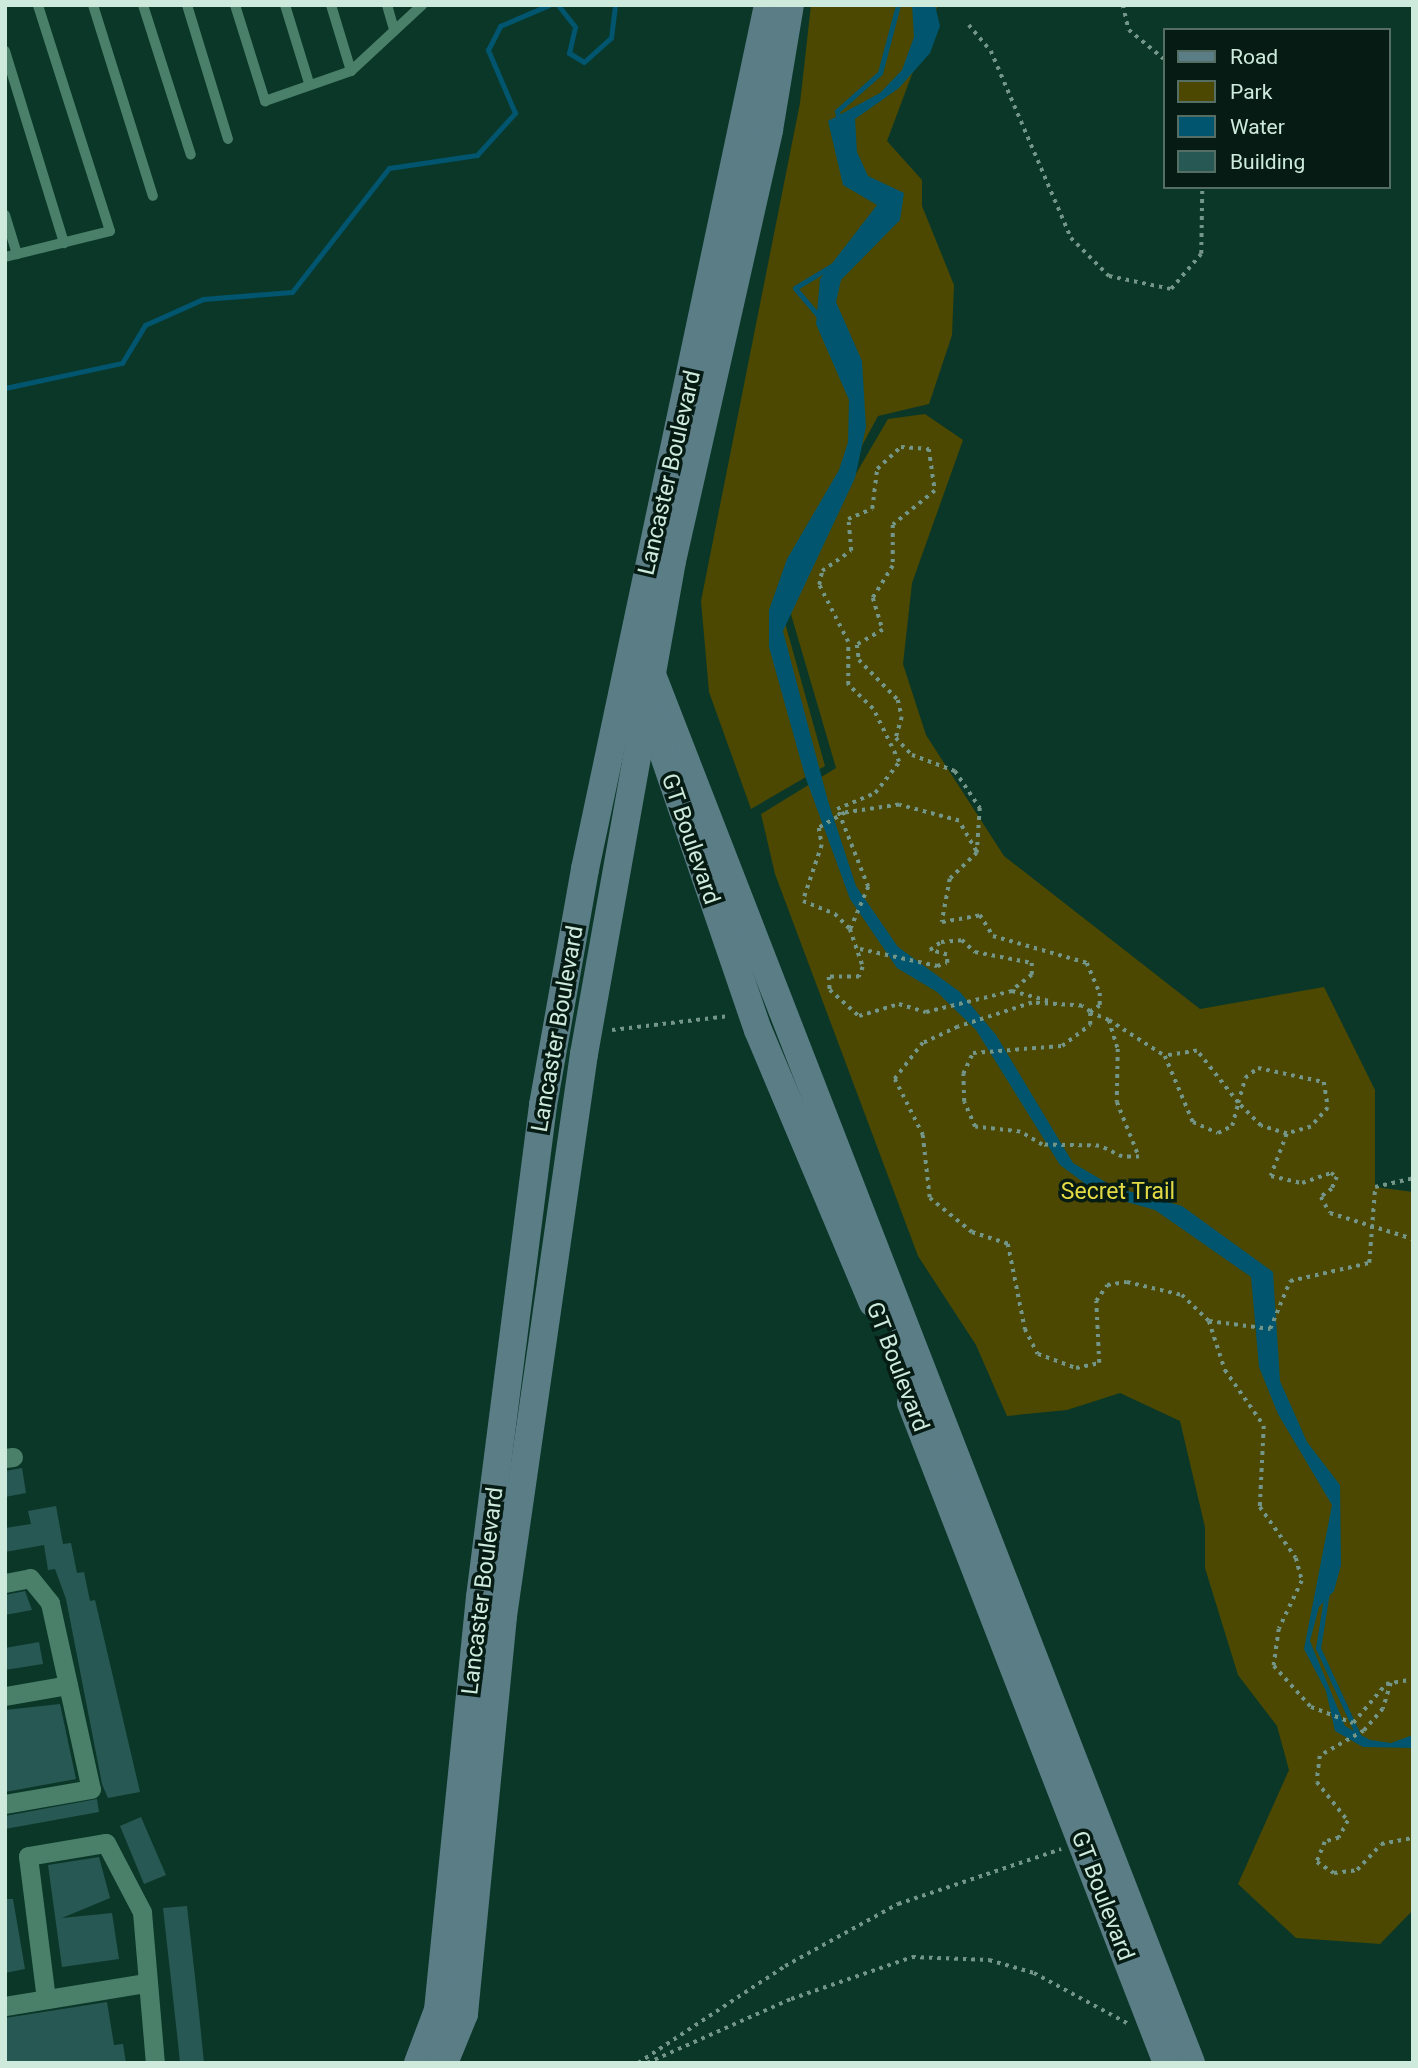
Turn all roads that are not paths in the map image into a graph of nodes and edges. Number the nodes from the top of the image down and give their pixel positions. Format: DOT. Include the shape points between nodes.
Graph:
graph roads {
  1 [pos="38,5"];
  2 [pos="93,5"];
  3 [pos="143,5"];
  4 [pos="187,5"];
  5 [pos="235,5"];
  6 [pos="285,5"];
  7 [pos="331,5"];
  8 [pos="387,5"];
  9 [pos="422,5"];
  10 [pos="768,5"];
  11 [pos="790,5"];
  12 [pos="394,29"];
  13 [pos="5,51"];
  14 [pos="351,71"];
  15 [pos="309,83"];
  16 [pos="228,139"];
  17 [pos="191,155"];
  18 [pos="153,196"];
  19 [pos="5,215"];
  20 [pos="64,243"];
  21 [pos="18,254"];
  22 [pos="5,257"];
  23 [pos="637,663"];
  24 [pos="647,705"];
  25 [pos="5,1583"];
  26 [pos="68,1685"];
  27 [pos="5,1696"];
  28 [pos="5,1804"];
  29 [pos="146,1983"];
  30 [pos="46,1999"];
  31 [pos="5,2006"];
  32 [pos="155,2063"];
  33 [pos="418,2063"];
  34 [pos="444,2063"];
  35 [pos="1167,2063"];
  36 [pos="1191,2063"];
  1 -- 20 [label="lane" via="110,231"];
  2 -- 18 [label="lane"];
  3 -- 17 [label="lane"];
  4 -- 16 [label="lane"];
  5 -- 15 [label="lane" via="265,102"];
  6 -- 15 [label="lane"];
  7 -- 14 [label="lane"];
  8 -- 12 [label="lane"];
  9 -- 12 [label="lane"];
  10 -- 23 [label="main road, Lancaster Boulevard"];
  11 -- 23 [label="main road, Lancaster Boulevard"];
  12 -- 14 [label="lane"];
  13 -- 20 [label="lane"];
  14 -- 15 [label="lane"];
  19 -- 21 [label="lane"];
  20 -- 21 [label="lane"];
  21 -- 22 [label="lane"];
  23 -- 24 [label="main road, Lancaster Boulevard"];
  23 -- 33 [label="main road, Lancaster Boulevard" via="543,1105 480,1597 438,2010"];
  23 -- 36 [label="main road, GT Boulevard"];
  24 -- 34 [label="main road, Lancaster Boulevard" via="584,1054 503,1616 464,2014"];
  24 -- 35 [label="main road, GT Boulevard" via="758,1030 874,1307"];
  25 -- 26 [label="street" via="30,1578 50,1603"];
  26 -- 27 [label="street"];
  26 -- 28 [label="street" via="91,1789"];
  29 -- 30 [label="street"];
  29 -- 30 [label="street" via="142,1912 106,1843 28,1856"];
  29 -- 32 [label="street"];
  30 -- 31 [label="street"];
}
